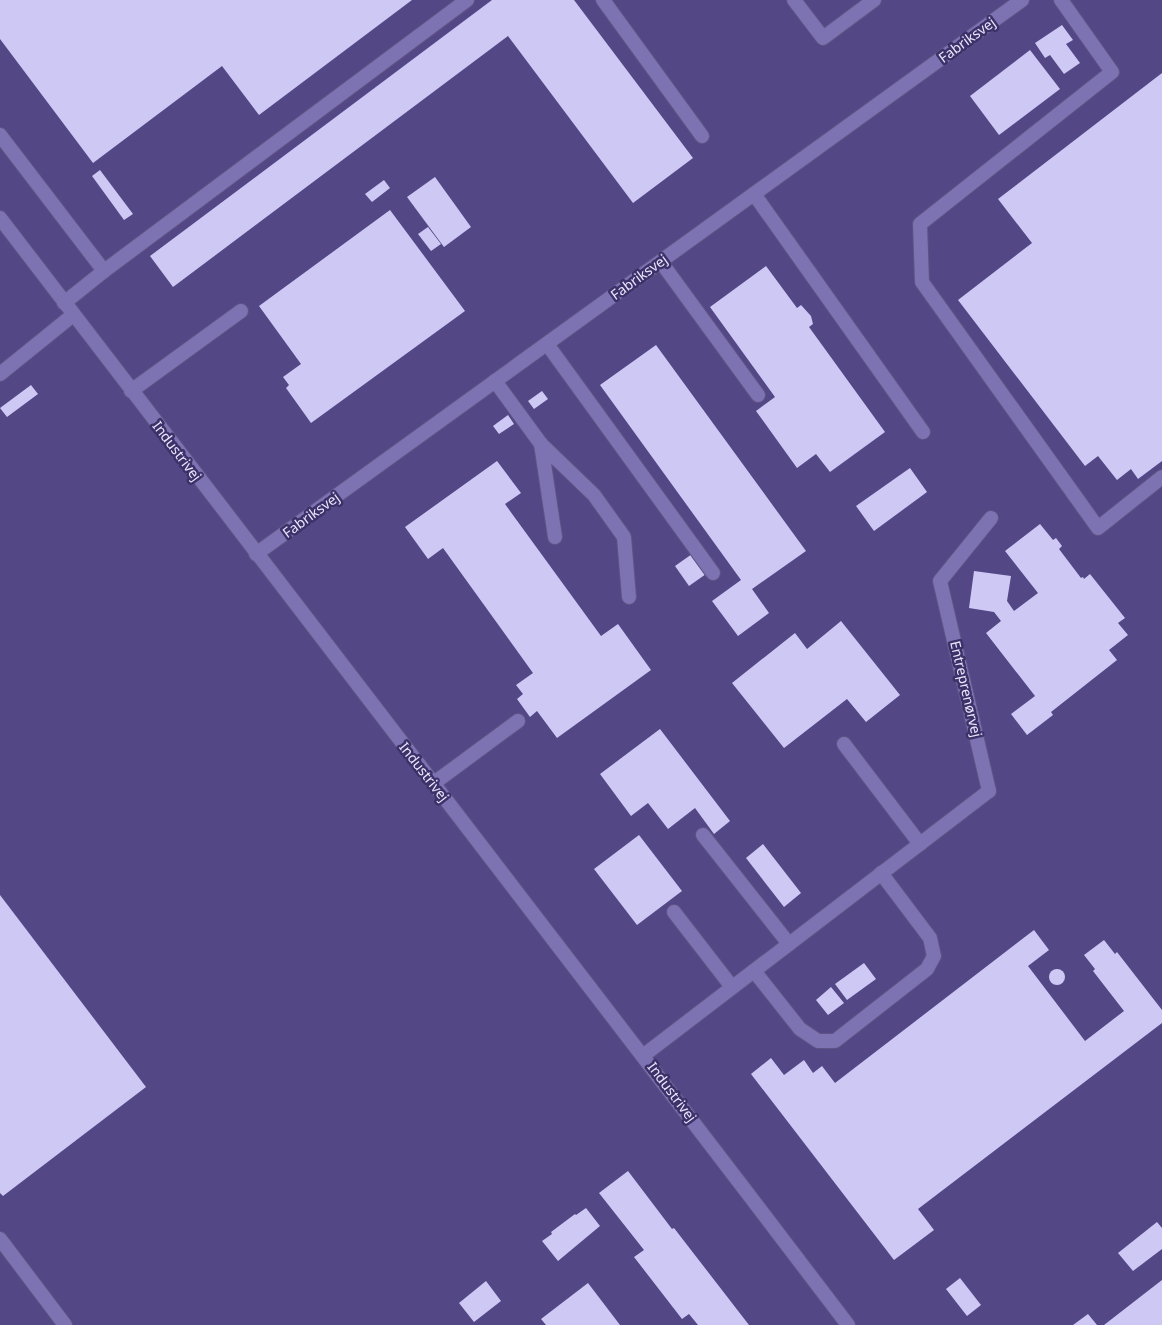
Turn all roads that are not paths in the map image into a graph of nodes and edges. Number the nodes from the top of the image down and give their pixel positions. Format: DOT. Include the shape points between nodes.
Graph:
graph roads {
  1 [pos="467,0"];
  2 [pos="603,0"];
  3 [pos="794,0"];
  4 [pos="874,0"];
  5 [pos="1022,0"];
  6 [pos="1061,0"];
  7 [pos="0,135"];
  8 [pos="702,136"];
  9 [pos="754,194"];
  10 [pos="0,218"];
  11 [pos="660,262"];
  12 [pos="104,271"];
  13 [pos="64,303"];
  14 [pos="241,311"];
  15 [pos="73,315"];
  16 [pos="546,344"];
  17 [pos="0,374"];
  18 [pos="495,381"];
  19 [pos="131,391"];
  20 [pos="758,396"];
  21 [pos="923,432"];
  22 [pos="541,444"];
  23 [pos="1162,477"];
  24 [pos="991,518"];
  25 [pos="555,537"];
  26 [pos="256,554"];
  27 [pos="713,573"];
  28 [pos="628,597"];
  29 [pos="518,721"];
  30 [pos="844,744"];
  31 [pos="434,783"];
  32 [pos="703,835"];
  33 [pos="920,844"];
  34 [pos="881,873"];
  35 [pos="674,912"];
  36 [pos="789,944"];
  37 [pos="754,970"];
  38 [pos="732,987"];
  39 [pos="644,1055"];
  40 [pos="0,1240"];
  41 [pos="65,1325"];
  42 [pos="848,1325"];
  1 -- 12 [label="street"];
  2 -- 8 [label="street"];
  3 -- 4 [label="street" via="823,38"];
  5 -- 9 [label="street, Fabriksvej"];
  6 -- 23 [label="street" via="1112,72 920,224 922,282 1098,528"];
  7 -- 12 [label="street"];
  9 -- 11 [label="street, Fabriksvej"];
  9 -- 21 [label="street"];
  10 -- 13 [label="street, Industrivej"];
  11 -- 16 [label="street, Fabriksvej"];
  11 -- 20 [label="street"];
  12 -- 13 [label="street"];
  13 -- 15 [label="street, Industrivej"];
  14 -- 19 [label="street"];
  15 -- 17 [label="street"];
  15 -- 19 [label="street, Industrivej"];
  16 -- 18 [label="street, Fabriksvej"];
  16 -- 27 [label="street"];
  18 -- 22 [label="street"];
  18 -- 26 [label="street, Fabriksvej"];
  19 -- 26 [label="street, Industrivej"];
  22 -- 25 [label="street"];
  22 -- 28 [label="street" via="594,495 624,537"];
  24 -- 33 [label="street, Entreprenørvej" via="940,580 989,791"];
  26 -- 31 [label="street, Industrivej"];
  29 -- 31 [label="street"];
  30 -- 33 [label="street"];
  31 -- 39 [label="street, Industrivej"];
  32 -- 36 [label="street"];
  33 -- 34 [label="street, Entreprenørvej"];
  34 -- 36 [label="street, Entreprenørvej"];
  34 -- 37 [label="street" via="930,938 934,956 928,969 835,1041 818,1041 800,1029"];
  35 -- 38 [label="street"];
  36 -- 37 [label="street, Entreprenørvej"];
  37 -- 38 [label="street, Entreprenørvej"];
  38 -- 39 [label="street, Entreprenørvej"];
  39 -- 42 [label="street, Industrivej"];
  40 -- 41 [label="street"];
}
